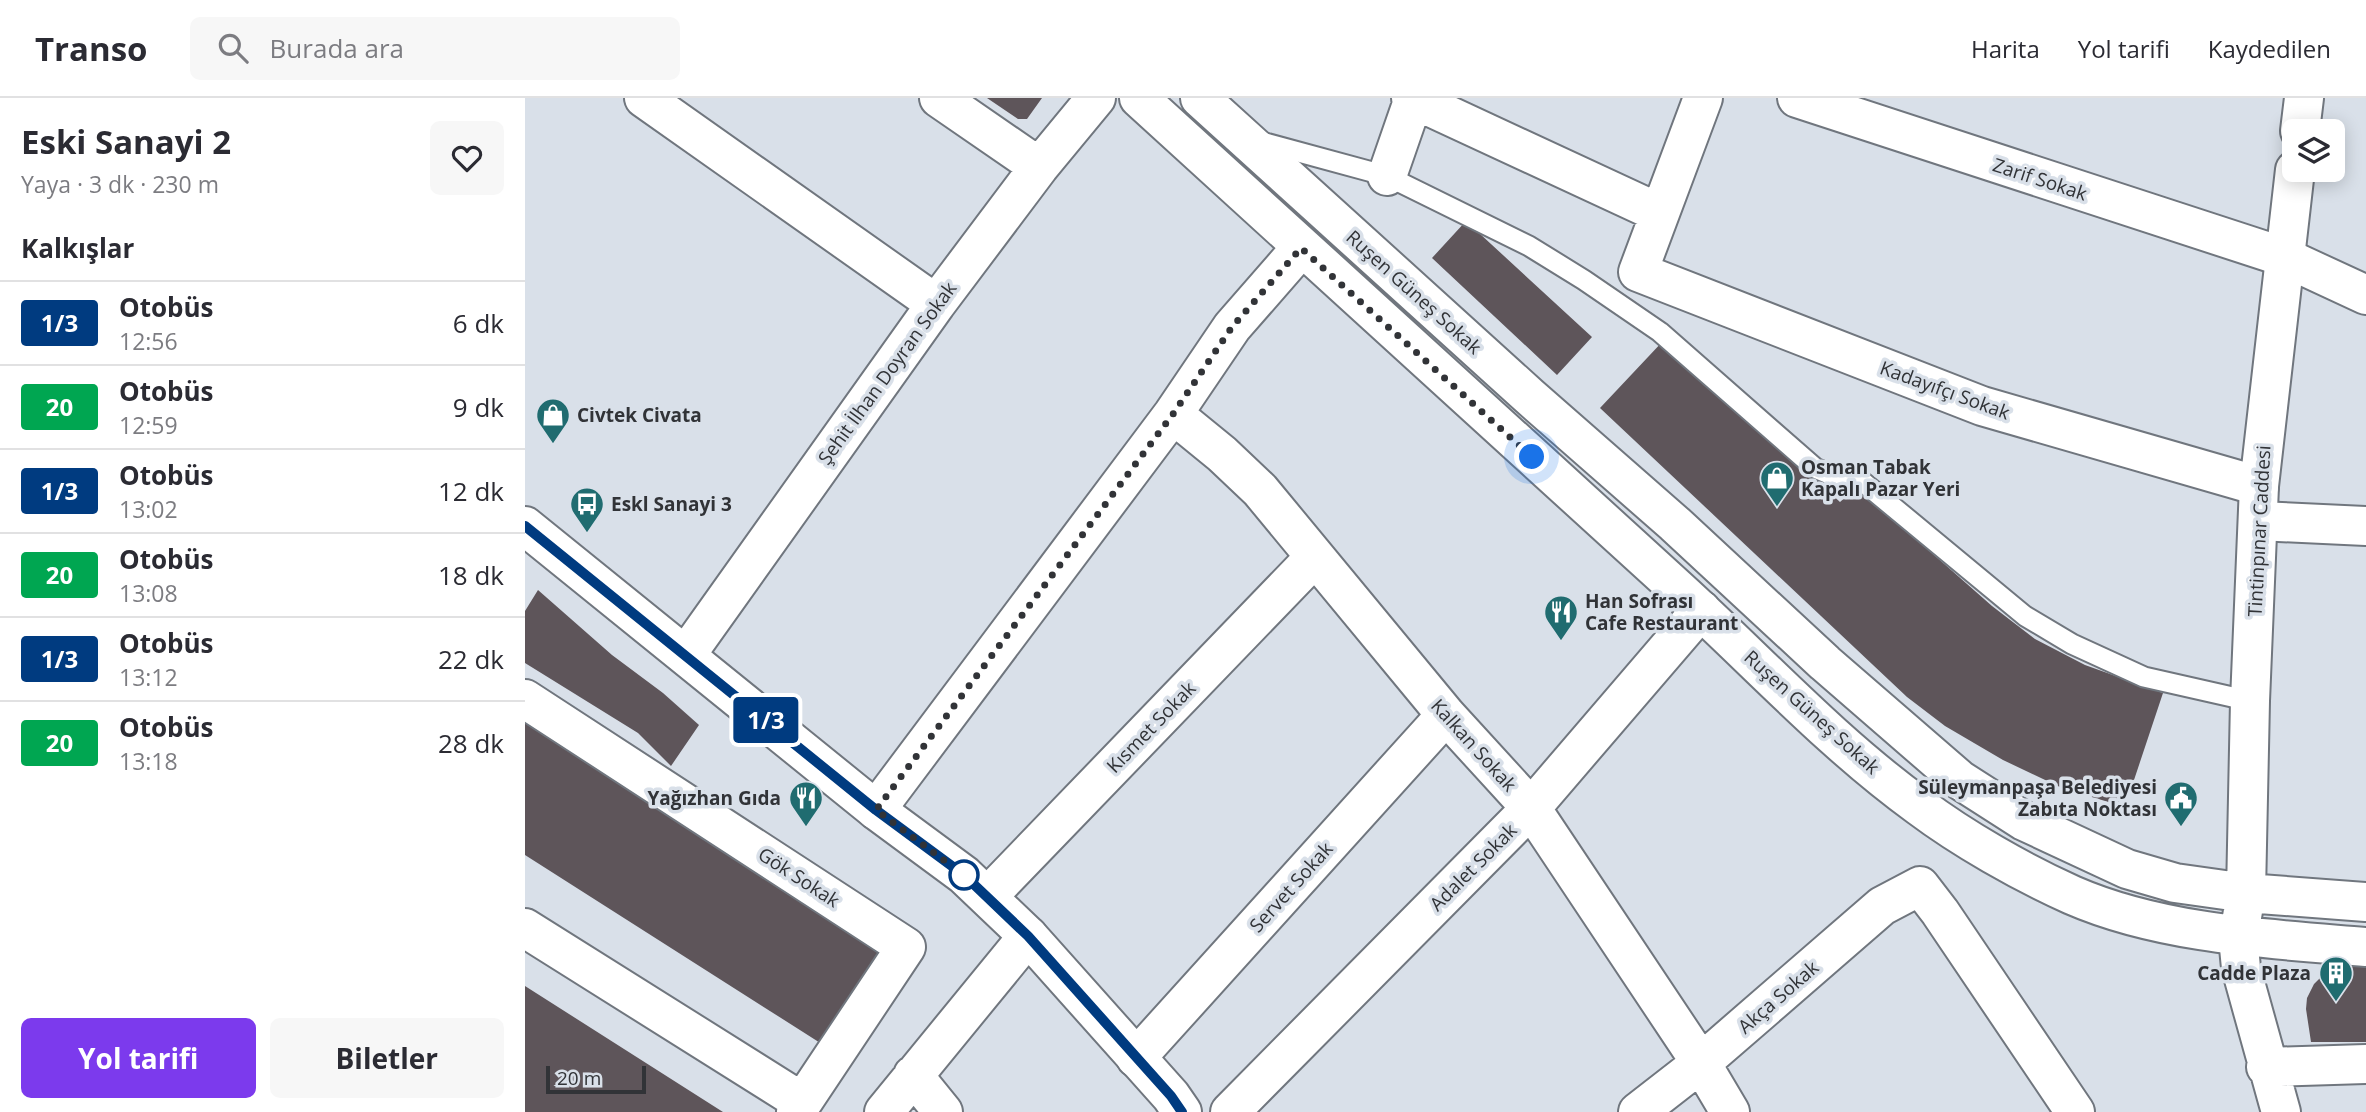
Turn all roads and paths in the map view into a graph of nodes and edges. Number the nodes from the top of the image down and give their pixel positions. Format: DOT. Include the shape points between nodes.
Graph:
graph roads {
  1 [pos="644,98"];
  2 [pos="939,98"];
  3 [pos="1096,98"];
  4 [pos="1139,98"];
  5 [pos="1200,98"];
  6 [pos="1413,98"];
  7 [pos="1703,98"];
  8 [pos="1797,98"];
  9 [pos="2304,98"];
  10 [pos="2301,119"];
  11 [pos="1246,138"];
  12 [pos="1039,167"];
  13 [pos="1387,176"];
  14 [pos="2293,182"];
  15 [pos="1659,214"];
  16 [pos="1301,248"];
  17 [pos="2284,257"];
  18 [pos="2366,295"];
  19 [pos="936,304"];
  20 [pos="1173,414"];
  21 [pos="2258,503"];
  22 [pos="525,526"];
  23 [pos="2366,526"];
  24 [pos="1315,557"];
  25 [pos="1731,577"];
  26 [pos="1701,610"];
  27 [pos="686,655"];
  28 [pos="525,699"];
  29 [pos="2250,701"];
  30 [pos="1446,715"];
  31 [pos="1531,808"];
  32 [pos="876,810"];
  33 [pos="2246,893"];
  34 [pos="988,896"];
  35 [pos="2366,902"];
  36 [pos="525,928"];
  37 [pos="1028,936"];
  38 [pos="2238,937"];
  39 [pos="2366,947"];
  40 [pos="1136,1058"];
  41 [pos="1701,1063"];
  42 [pos="2366,1064"];
  43 [pos="2266,1067"];
  44 [pos="913,1075"];
  45 [pos="799,1107"];
  46 [pos="884,1112"];
  47 [pos="943,1112"];
  48 [pos="1182,1112"];
  49 [pos="1230,1112"];
  50 [pos="1638,1112"];
  51 [pos="1730,1112"];
  52 [pos="2075,1112"];
  53 [pos="2281,1112"];
  1 -- 19 [label="street"];
  2 -- 12 [label="street"];
  3 -- 12 [label="street, Şehit İlhan Doyran Sokak"];
  4 -- 16 [label="street, Ruşen Güneş Sokak"];
  5 -- 11 [label="street, Ruşen Güneş Sokak"];
  6 -- 13 [label="street"];
  6 -- 15 [label="street"];
  7 -- 15 [label="street"];
  8 -- 17 [label="street, Zarif Sokak"];
  9 -- 10 [label="street"];
  11 -- 13 [label="lane"];
  11 -- 25 [label="street, Ruşen Güneş Sokak"];
  12 -- 19 [label="street, Şehit İlhan Doyran Sokak"];
  13 -- 29 [label="lane" via="1529,246 1634,314 1815,468 1863,482 2025,616 2144,677"];
  14 -- 17 [label="street, Tintinpınar Caddesi"];
  15 -- 21 [label="street, Kadayıfçı Sokak" via="1638,272 1982,406"];
  16 -- 20 [label="street" via="1232,327"];
  16 -- 26 [label="street, Ruşen Güneş Sokak"];
  17 -- 18 [label="street, Zarif Sokak"];
  17 -- 21 [label="street, Tintinpınar Caddesi"];
  19 -- 27 [label="street, Şehit İlhan Doyran Sokak"];
  20 -- 24 [label="street, Kalkan Sokak" via="1261,490"];
  20 -- 32 [label="street"];
  21 -- 23 [label="street, Kadayıfçı Sokak"];
  21 -- 29 [label="street, Tintinpınar Caddesi"];
  22 -- 27 [label="street"];
  24 -- 30 [label="street, Kalkan Sokak"];
  24 -- 34 [label="street, Kısmet Sokak"];
  25 -- 26 [label="street, Adalet Sokak"];
  25 -- 33 [label="street, Ruşen Güneş Sokak" via="1924,751 1990,801 2127,869 2175,883"];
  26 -- 31 [label="street, Adalet Sokak"];
  26 -- 38 [label="street, Ruşen Güneş Sokak" via="1862,759 1916,804 1970,839 2072,895 2147,919"];
  27 -- 32 [label="street"];
  28 -- 45 [label="street, Gök Sokak" via="907,947"];
  29 -- 33 [label="street, Tintinpınar Caddesi"];
  30 -- 31 [label="street, Kalkan Sokak"];
  30 -- 40 [label="street, Servet Sokak"];
  31 -- 41 [label="street, Kalkan Sokak"];
  31 -- 49 [label="street, Adalet Sokak"];
  32 -- 34 [label="street"];
  33 -- 35 [label="street, Ruşen Güneş Sokak"];
  33 -- 38 [label="street, Tintinpınar Caddesi"];
  34 -- 37 [label="street"];
  36 -- 45 [label="street"];
  37 -- 40 [label="street"];
  37 -- 44 [label="street"];
  38 -- 39 [label="street, Ruşen Güneş Sokak"];
  38 -- 43 [label="street" via="2241,968"];
  40 -- 48 [label="street"];
  41 -- 50 [label="street, Akça Sokak"];
  41 -- 51 [label="street, Kalkan Sokak"];
  41 -- 52 [label="street, Akça Sokak" via="1882,906 1920,886"];
  42 -- 43 [label="street"];
  43 -- 53 [label="street"];
  44 -- 46 [label="street"];
  44 -- 47 [label="street"];
}
